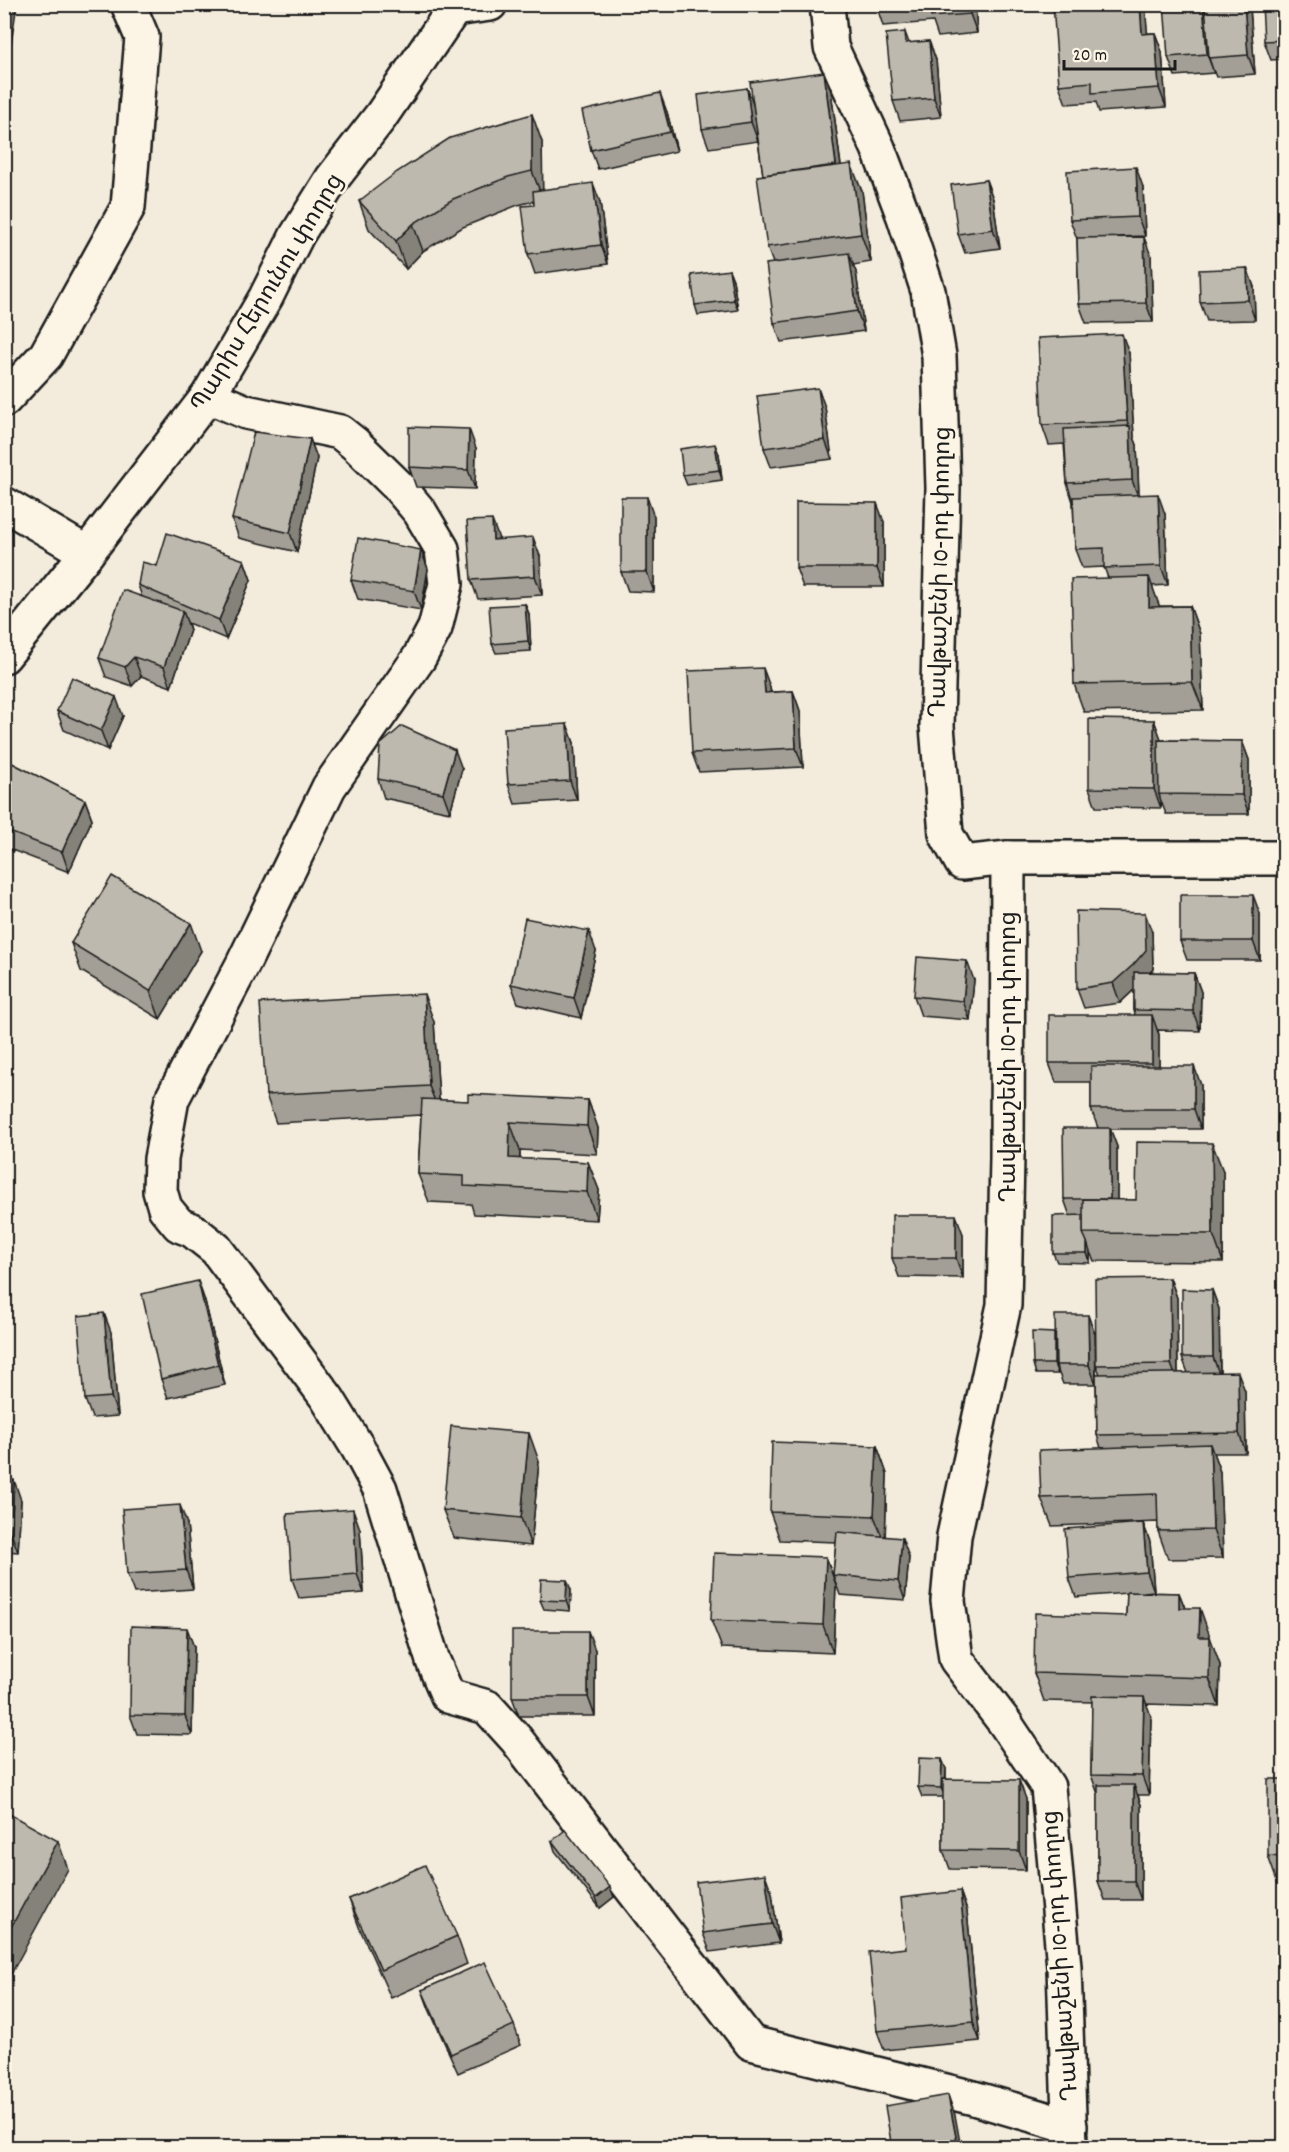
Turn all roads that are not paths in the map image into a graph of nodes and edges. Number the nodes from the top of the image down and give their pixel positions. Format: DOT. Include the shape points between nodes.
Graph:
graph roads {
  1 [pos="128,4"];
  2 [pos="490,4"];
  3 [pos="826,4"];
  4 [pos="454,7"];
  5 [pos="208,396"];
  6 [pos="4,400"];
  7 [pos="4,504"];
  8 [pos="87,554"];
  9 [pos="4,656"];
  10 [pos="1008,858"];
  11 [pos="1284,858"];
  12 [pos="1070,2137"];
  1 -- 6 [label="street" via="142,37 128,207 46,355"];
  2 -- 4 [label="street, Պարիս Հերունու փողոց"];
  3 -- 10 [label="street, Դավթաշենի 10-րդ փողոց" via="831,47 878,148 928,291 939,356 943,489 938,726 946,834 962,863"];
  4 -- 5 [label="street, Պարիս Հերունու փողոց" via="381,116 332,179"];
  5 -- 8 [label="street, Պարիս Հերունու փողոց"];
  5 -- 12 [label="street" via="246,412 339,432 355,444 420,512 442,549 446,584 435,628 419,658 329,787 172,1099 161,1159 160,1191 165,1208 179,1225 216,1249 327,1398 358,1448 380,1489 433,1662 448,1696 487,1707 516,1739 751,2043 958,2094"];
  7 -- 8 [label="street"];
  8 -- 9 [label="street, Պարիս Հերունու փողոց"];
  10 -- 11 [label="street"];
  10 -- 12 [label="street, Դավթաշենի 10-րդ փողոց" via="1004,1305 954,1536 948,1601 956,1659 1048,1787 1064,1967"];
}
